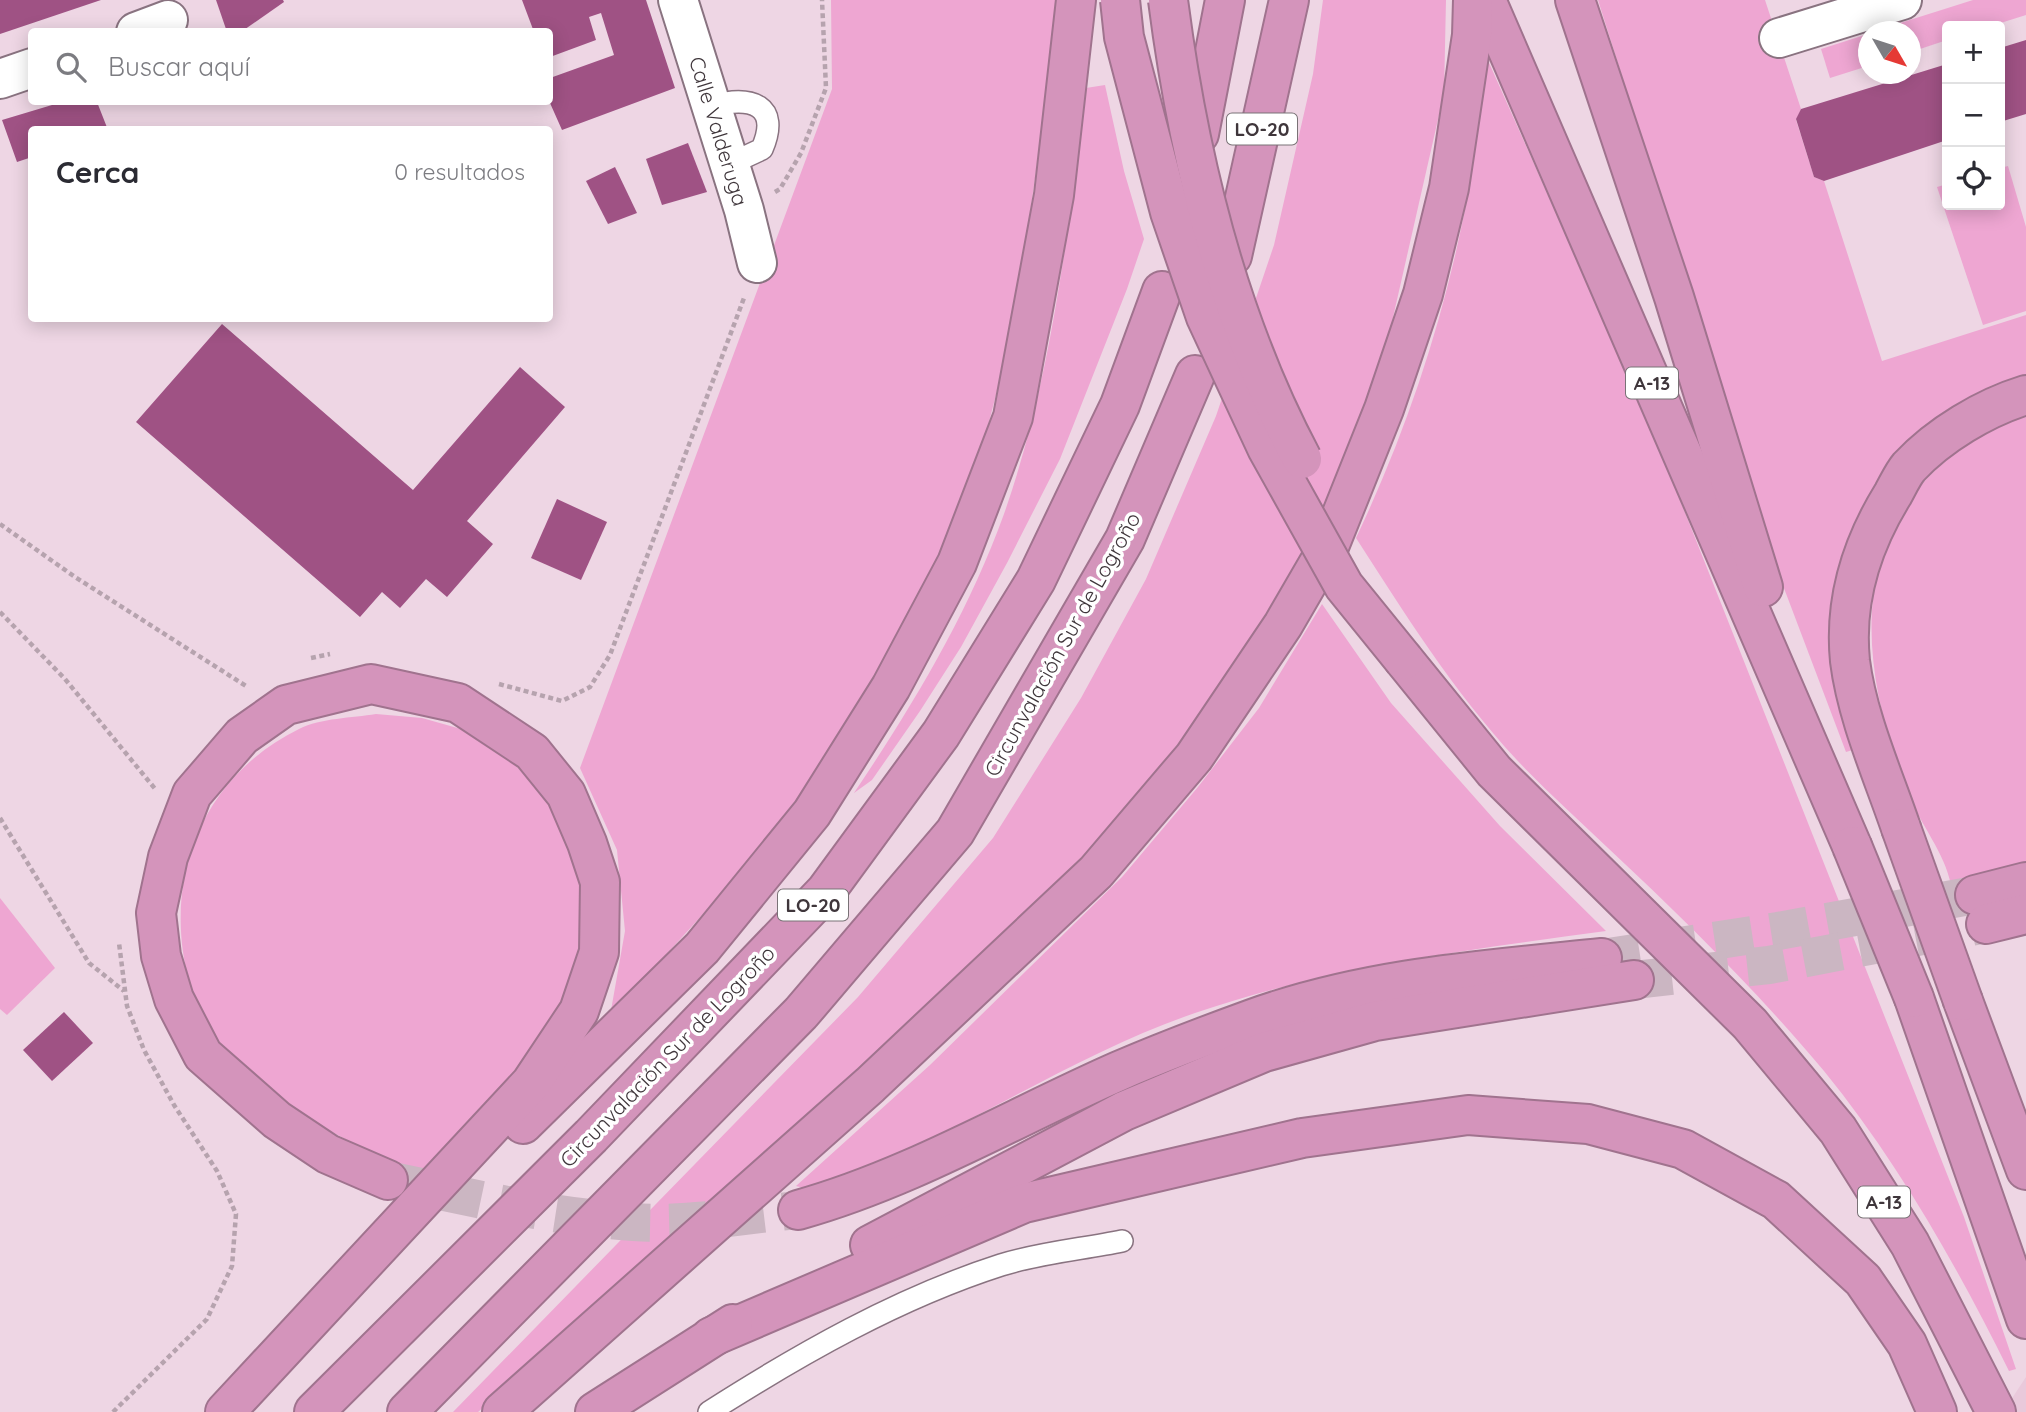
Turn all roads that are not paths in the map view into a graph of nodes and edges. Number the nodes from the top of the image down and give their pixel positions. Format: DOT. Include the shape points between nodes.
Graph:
graph roads {
  1 [pos="678,0"];
  2 [pos="1076,0"];
  3 [pos="1121,0"];
  4 [pos="1168,0"];
  5 [pos="1225,0"];
  6 [pos="1289,0"];
  7 [pos="1473,0"];
  8 [pos="1486,0"];
  9 [pos="1574,0"];
  10 [pos="1902,0"];
  11 [pos="1779,38"];
  12 [pos="28,69"];
  13 [pos="0,79"];
  14 [pos="1199,134"];
  15 [pos="1232,256"];
  16 [pos="757,263"];
  17 [pos="1162,291"];
  18 [pos="1195,375"];
  19 [pos="2026,395"];
  20 [pos="1404,660"];
  21 [pos="1818,767"];
  22 [pos="2026,882"];
  23 [pos="2026,914"];
  24 [pos="1602,958"];
  25 [pos="1634,980"];
  26 [pos="2026,1170"];
  27 [pos="388,1180"];
  28 [pos="798,1210"];
  29 [pos="1122,1241"];
  30 [pos="2026,1319"];
  31 [pos="711,1337"];
  32 [pos="1993,1405"];
  33 [pos="225,1412"];
  34 [pos="230,1412"];
  35 [pos="314,1412"];
  36 [pos="407,1412"];
  37 [pos="502,1412"];
  38 [pos="595,1412"];
  39 [pos="709,1412"];
  40 [pos="1937,1412"];
  1 -- 16 [label="street, Calle Valderuga"];
  2 -- 34 [label="highway" via="1054,195 1013,417 957,563 891,687 812,813 702,948"];
  3 -- 20 [label="highway, bridge" via="1124,37 1166,198 1206,317 1267,448 1344,586"];
  4 -- 20 [label="highway, A-13, bridge" via="1179,75 1229,287 1289,434"];
  5 -- 14 [label="highway, LO-20"];
  6 -- 15 [label="highway, LO-20"];
  7 -- 37 [label="highway" via="1449,188 1423,294 1384,409 1330,544 1283,625 1194,757 1097,872 870,1085"];
  8 -- 21 [label="highway, A-13"];
  9 -- 21 [label="highway" via="1674,297"];
  10 -- 11 [label="street"];
  12 -- 13 [label="street"];
  17 -- 35 [label="highway, Circunvalación Sur de Logroño / LO-20" via="1120,404 1036,579 941,734 826,891 591,1136"];
  18 -- 36 [label="highway, Circunvalación Sur de Logroño / LO-20" via="1125,539 955,832 801,1013"];
  19 -- 26 [label="highway, bridge" via="1955,428 1909,468 1873,526 1849,608 1850,662 1866,725"];
  20 -- 32 [label="highway, A-13" via="1494,771 1750,1024 1838,1130 1910,1244"];
  21 -- 30 [label="highway, A-13, bridge" via="1914,999"];
  22 -- 23 [label="highway" via="1980,910"];
  24 -- 28 [label="highway" via="1365,986 1254,1018 1119,1071 880,1184"];
  25 -- 31 [label="highway" via="1375,1021 1264,1052 1124,1111 888,1235"];
  27 -- 33 [label="highway" via="328,1154 276,1121 203,1055 174,999 160,956 156,913 168,857 192,794 242,736 286,705 371,684 457,703 531,752 566,794 600,881 599,952 579,1011 531,1083"];
  29 -- 39 [label="lane" via="1003,1264 925,1294 815,1348"];
  31 -- 38 [label="highway"];
  31 -- 40 [label="highway" via="1024,1203 1302,1138 1468,1115 1588,1124 1683,1149 1776,1200 1863,1280 1907,1344"];
}
